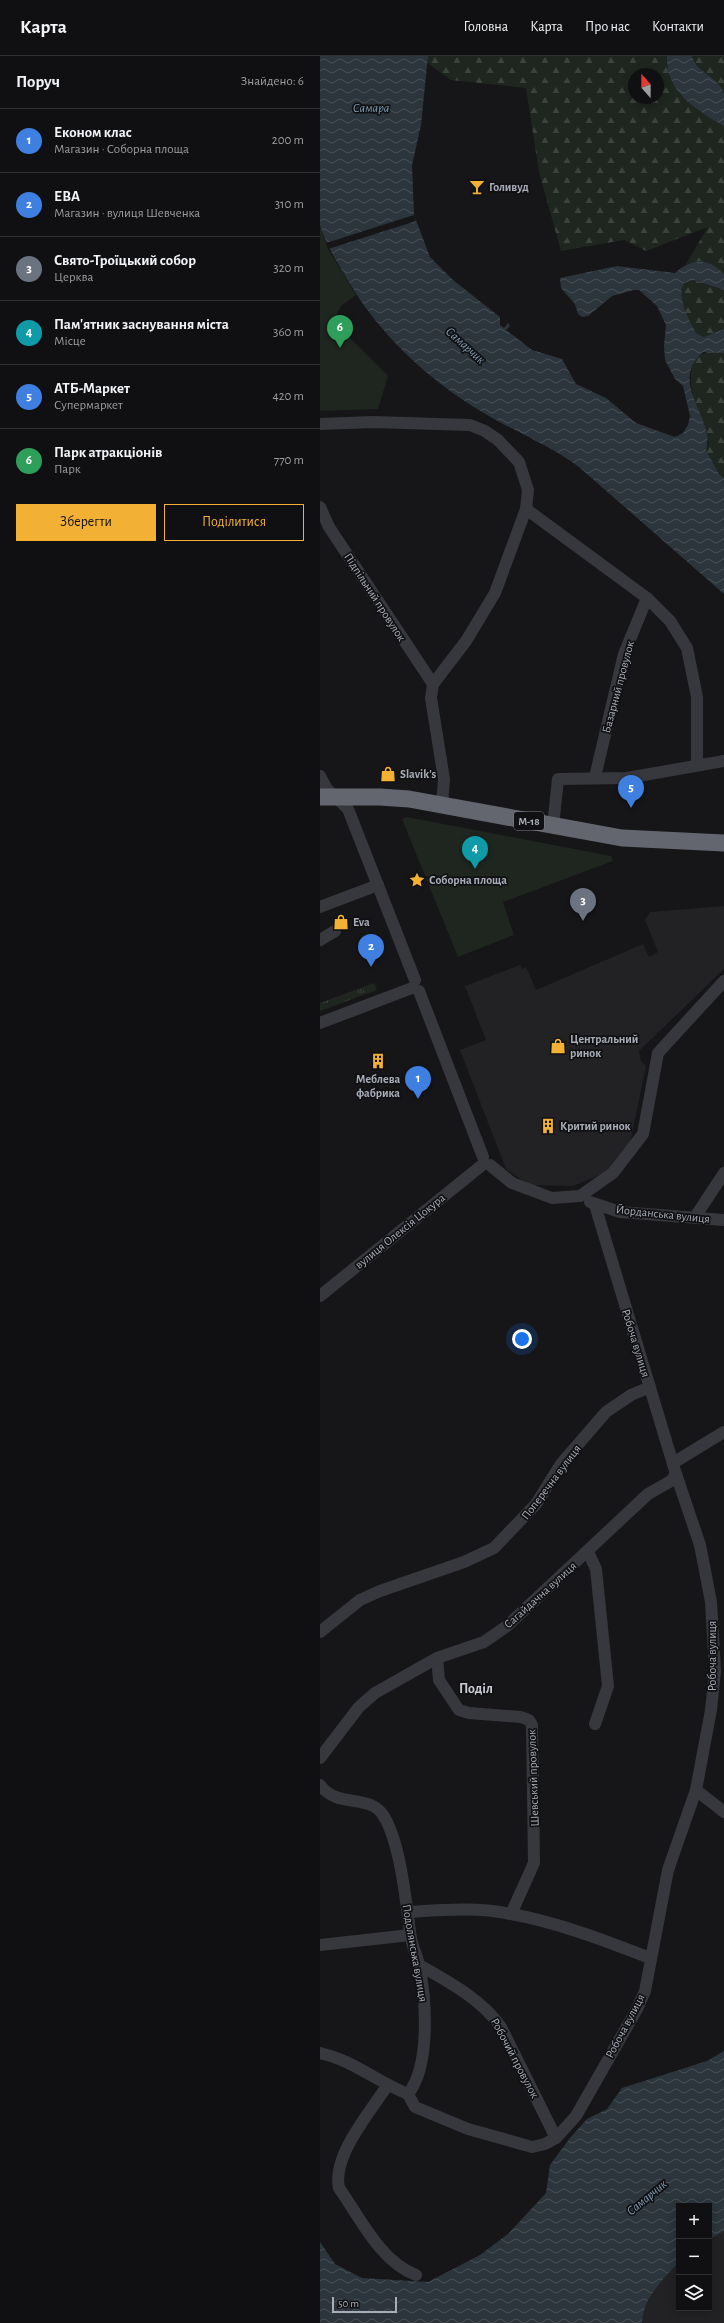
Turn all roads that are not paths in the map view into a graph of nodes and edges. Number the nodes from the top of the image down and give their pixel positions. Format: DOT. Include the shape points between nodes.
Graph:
graph roads {
  1 [pos="320,424"];
  2 [pos="320,507"];
  3 [pos="526,509"];
  4 [pos="647,598"];
  5 [pos="433,684"];
  6 [pos="724,761"];
  7 [pos="697,765"];
  8 [pos="320,776"];
  9 [pos="595,777"];
  10 [pos="327,797"];
  11 [pos="442,805"];
  12 [pos="553,826"];
  13 [pos="724,843"];
  14 [pos="378,885"];
  15 [pos="320,907"];
  16 [pos="335,931"];
  17 [pos="320,940"];
  18 [pos="724,981"];
  19 [pos="415,986"];
  20 [pos="320,1023"];
  21 [pos="484,1163"];
  22 [pos="724,1173"];
  23 [pos="580,1196"];
  24 [pos="595,1205"];
  25 [pos="695,1217"];
  26 [pos="724,1220"];
  27 [pos="320,1296"];
  28 [pos="650,1387"];
  29 [pos="724,1432"];
  30 [pos="674,1469"];
  31 [pos="588,1552"];
  32 [pos="320,1632"];
  33 [pos="437,1658"];
  34 [pos="595,1724"];
  35 [pos="320,1758"];
  36 [pos="320,1785"];
  37 [pos="696,1790"];
  38 [pos="724,1812"];
  39 [pos="408,1912"];
  40 [pos="511,1914"];
  41 [pos="410,1935"];
  42 [pos="320,1945"];
  43 [pos="650,1958"];
  44 [pos="419,1965"];
  45 [pos="320,2053"];
  46 [pos="387,2086"];
  47 [pos="408,2094"];
  48 [pos="556,2138"];
  49 [pos="416,2275"];
  1 -- 3 [label="street" via="428,423 470,425 485,431 498,440 519,462 528,490"];
  2 -- 5 [label="street, Підпільний провулок" via="329,526"];
  3 -- 4 [label="street"];
  3 -- 5 [label="street" via="494,593 466,641"];
  4 -- 7 [label="street" via="670,621 687,648 697,697"];
  4 -- 9 [label="street, Базарний провулок" via="624,654"];
  5 -- 11 [label="street" via="431,698 444,779"];
  6 -- 7 [label="street"];
  7 -- 9 [label="street" via="627,778"];
  8 -- 10 [label="street" via="327,789"];
  9 -- 12 [label="street" via="558,779"];
  10 -- 11 [label="highway, М-18" via="380,797"];
  10 -- 14 [label="street" via="348,809"];
  11 -- 12 [label="highway, М-18"];
  12 -- 13 [label="highway, М-18" via="622,838"];
  14 -- 15 [label="street"];
  14 -- 19 [label="street"];
  16 -- 17 [label="street"];
  18 -- 23 [label="street" via="658,1053 643,1134 613,1174"];
  19 -- 20 [label="street"];
  19 -- 21 [label="street"];
  21 -- 23 [label="street" via="512,1183 552,1198"];
  21 -- 27 [label="street, вулиця Олексія Цокура"];
  22 -- 25 [label="street"];
  23 -- 24 [label="street, Йорданська вулиця"];
  24 -- 25 [label="street, Йорданська вулиця" via="620,1212"];
  24 -- 28 [label="street, Робоча вулиця"];
  25 -- 26 [label="street, Йорданська вулиця"];
  28 -- 30 [label="street, Робоча вулиця"];
  28 -- 32 [label="street, Поперечна вулиця" via="617,1402 606,1412 561,1464 536,1504 494,1548 464,1562 360,1600"];
  29 -- 30 [label="street, Сагайдачна вулиця"];
  30 -- 31 [label="street, Сагайдачна вулиця" via="671,1481 648,1494"];
  30 -- 37 [label="street, Робоча вулиця" via="700,1545 713,1626 715,1671 711,1710"];
  31 -- 33 [label="street, Сагайдачна вулиця" via="507,1626 484,1642"];
  31 -- 34 [label="street" via="596,1569 608,1686"];
  33 -- 35 [label="street, Сагайдачна вулиця" via="375,1693 359,1707"];
  33 -- 40 [label="street, Шевський провулок" via="439,1680 459,1710 522,1717 529,1720 532,1725 534,1864"];
  36 -- 39 [label="street, Подолянська вулиця" via="325,1792 339,1800 370,1804 382,1814 400,1868"];
  37 -- 38 [label="street"];
  37 -- 43 [label="street, Робоча вулиця" via="668,1870"];
  39 -- 40 [label="street" via="476,1910"];
  39 -- 41 [label="street, Подолянська вулиця"];
  40 -- 43 [label="street" via="598,1938"];
  41 -- 42 [label="street"];
  41 -- 44 [label="street, Подолянська вулиця"];
  43 -- 48 [label="street, Робоча вулиця" via="645,1991 637,2010 576,2116"];
  44 -- 47 [label="street, Подолянська вулиця" via="425,2042 417,2074"];
  44 -- 48 [label="street, Робочий провулок" via="462,1991 490,2012 501,2027"];
  45 -- 46 [label="street" via="350,2062"];
  46 -- 47 [label="street"];
  46 -- 49 [label="street" via="346,2149 337,2177 340,2188 387,2257 403,2270"];
  47 -- 48 [label="street" via="410,2102 420,2110 468,2129 532,2147"];
}
